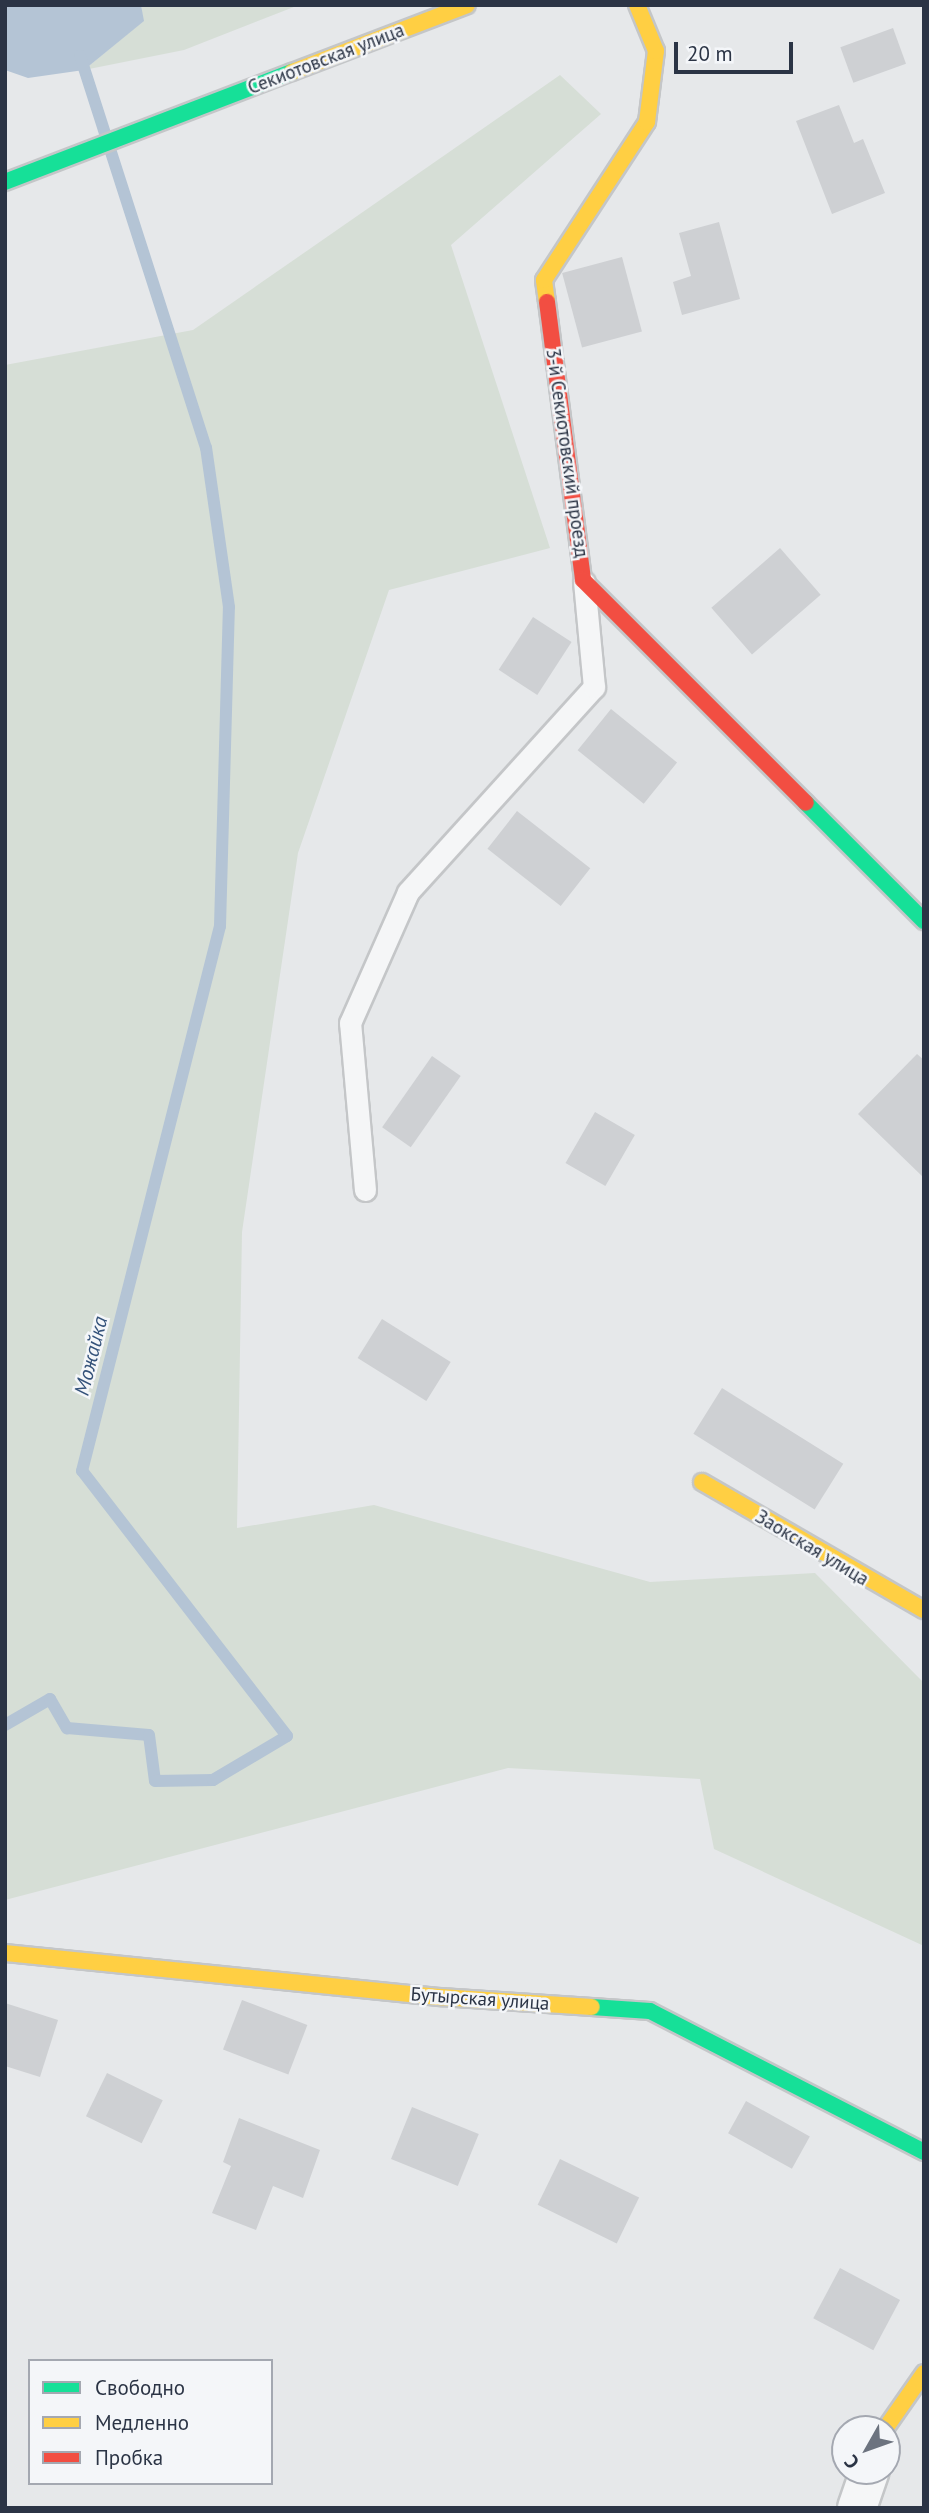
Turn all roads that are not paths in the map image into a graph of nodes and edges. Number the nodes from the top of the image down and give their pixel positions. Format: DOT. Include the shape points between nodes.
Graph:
graph roads {
  1 [pos="467,5"];
  2 [pos="638,5"];
  3 [pos="5,182"];
  4 [pos="583,580"];
  5 [pos="924,921"];
  6 [pos="365,1190"];
  7 [pos="702,1482"];
  8 [pos="924,1610"];
  9 [pos="5,1953"];
  10 [pos="924,2152"];
  11 [pos="924,2373"];
  12 [pos="895,2415"];
  13 [pos="865,2485"];
  14 [pos="857,2508"];
  1 -- 3 [label="street, Секиотовская улица"];
  2 -- 4 [label="street, 3-й Секиотовский проезд" via="656,51 647,122 544,280"];
  4 -- 5 [label="street, 3-й Секиотовский проезд"];
  4 -- 6 [label="lane" via="594,687 408,892 350,1023"];
  7 -- 8 [label="street, Заокская улица"];
  9 -- 10 [label="street, Бутырская улица" via="441,1997 650,2011"];
  11 -- 12 [label="street"];
  13 -- 14 [label="street"];
}
